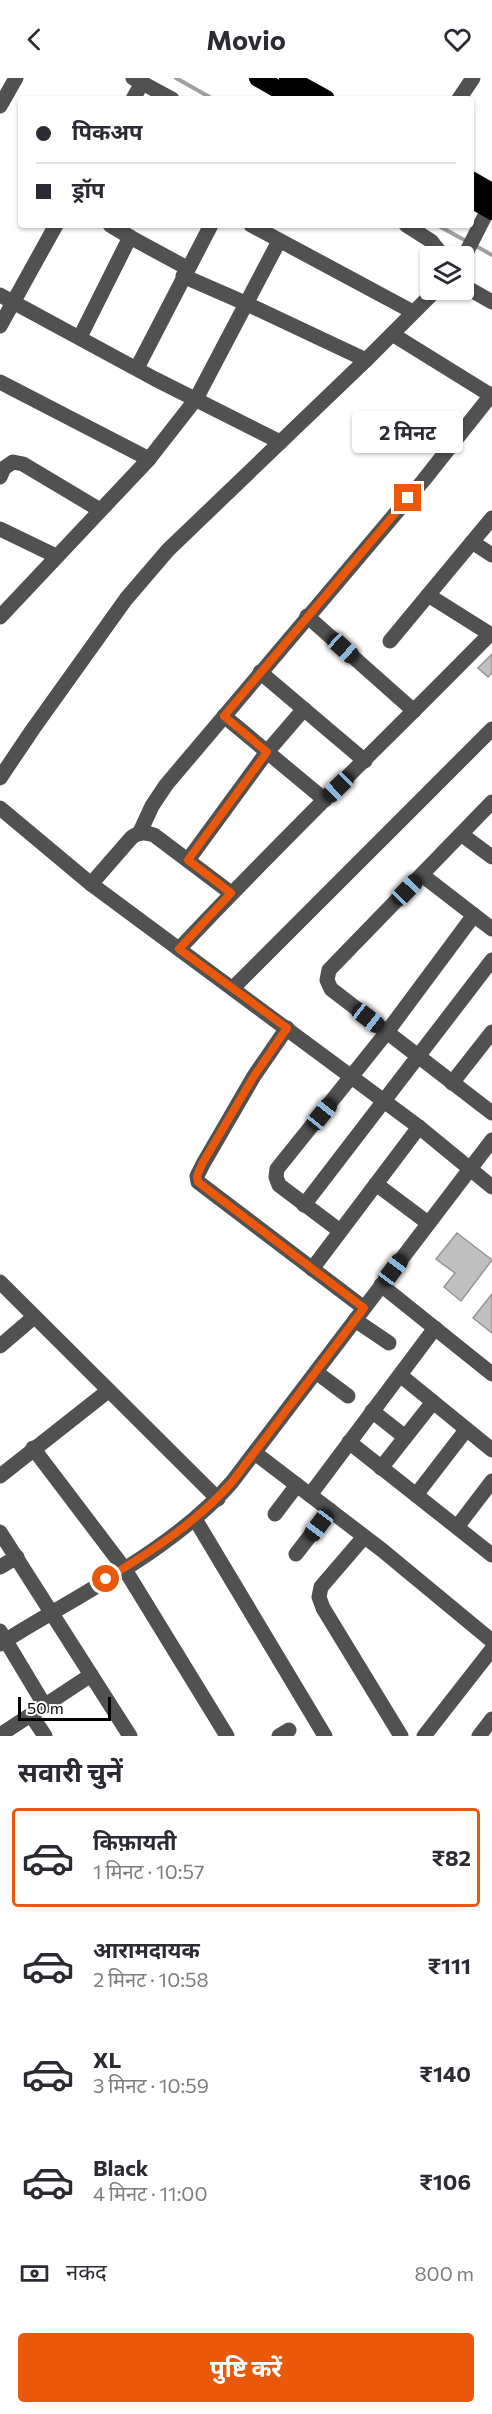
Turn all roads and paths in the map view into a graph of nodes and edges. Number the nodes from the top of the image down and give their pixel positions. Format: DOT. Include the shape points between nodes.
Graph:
graph roads {
  1 [pos="16,78"];
  2 [pos="258,78"];
  3 [pos="288,78"];
  4 [pos="473,78"];
  5 [pos="137,80"];
  6 [pos="134,96"];
  7 [pos="166,96"];
  8 [pos="290,96"];
  9 [pos="321,96"];
  10 [pos="461,96"];
  11 [pos="0,106"];
  12 [pos="474,183"];
  13 [pos="474,200"];
  14 [pos="491,203"];
  15 [pos="54,228"];
  16 [pos="115,228"];
  17 [pos="209,228"];
  18 [pos="256,228"];
  19 [pos="411,228"];
  20 [pos="130,237"];
  21 [pos="279,241"];
  22 [pos="435,246"];
  23 [pos="470,246"];
  24 [pos="185,272"];
  25 [pos="474,292"];
  26 [pos="6,298"];
  27 [pos="426,300"];
  28 [pos="492,302"];
  29 [pos="245,303"];
  30 [pos="413,312"];
  31 [pos="0,326"];
  32 [pos="392,334"];
  33 [pos="80,337"];
  34 [pos="366,360"];
  35 [pos="137,368"];
  36 [pos="0,382"];
  37 [pos="492,395"];
  38 [pos="196,399"];
  39 [pos="280,442"];
  40 [pos="149,459"];
  41 [pos="0,477"];
  42 [pos="100,510"];
  43 [pos="492,518"];
  44 [pos="0,529"];
  45 [pos="472,542"];
  46 [pos="492,555"];
  47 [pos="56,556"];
  48 [pos="428,595"];
  49 [pos="2,613"];
  50 [pos="307,616"];
  51 [pos="491,634"];
  52 [pos="390,641"];
  53 [pos="260,672"];
  54 [pos="304,709"];
  55 [pos="414,711"];
  56 [pos="224,716"];
  57 [pos="492,729"];
  58 [pos="267,752"];
  59 [pos="365,761"];
  60 [pos="0,778"];
  61 [pos="325,800"];
  62 [pos="492,802"];
  63 [pos="0,808"];
  64 [pos="140,832"];
  65 [pos="461,834"];
  66 [pos="492,857"];
  67 [pos="188,860"];
  68 [pos="422,875"];
  69 [pos="92,884"];
  70 [pos="231,893"];
  71 [pos="474,915"];
  72 [pos="492,929"];
  73 [pos="179,949"];
  74 [pos="492,960"];
  75 [pos="233,988"];
  76 [pos="287,1028"];
  77 [pos="387,1032"];
  78 [pos="492,1032"];
  79 [pos="419,1057"];
  80 [pos="352,1077"];
  81 [pos="453,1083"];
  82 [pos="385,1101"];
  83 [pos="492,1113"];
  84 [pos="419,1127"];
  85 [pos="492,1140"];
  86 [pos="470,1169"];
  87 [pos="376,1184"];
  88 [pos="492,1187"];
  89 [pos="304,1205"];
  90 [pos="428,1223"];
  91 [pos="340,1232"];
  92 [pos="312,1269"];
  93 [pos="0,1282"];
  94 [pos="381,1285"];
  95 [pos="359,1314"];
  96 [pos="34,1317"];
  97 [pos="435,1328"];
  98 [pos="388,1343"];
  99 [pos="0,1346"];
  100 [pos="316,1372"];
  101 [pos="492,1374"];
  102 [pos="400,1375"];
  103 [pos="108,1391"];
  104 [pos="348,1396"];
  105 [pos="433,1402"];
  106 [pos="372,1411"];
  107 [pos="466,1430"];
  108 [pos="405,1437"];
  109 [pos="349,1443"];
  110 [pos="33,1448"];
  111 [pos="492,1450"];
  112 [pos="255,1453"];
  113 [pos="381,1468"];
  114 [pos="0,1476"];
  115 [pos="492,1481"];
  116 [pos="297,1485"];
  117 [pos="310,1495"];
  118 [pos="416,1495"];
  119 [pos="218,1499"];
  120 [pos="330,1510"];
  121 [pos="275,1514"];
  122 [pos="195,1519"];
  123 [pos="457,1527"];
  124 [pos="0,1532"];
  125 [pos="364,1537"];
  126 [pos="296,1554"];
  127 [pos="492,1555"];
  128 [pos="17,1557"];
  129 [pos="0,1567"];
  130 [pos="124,1568"];
  131 [pos="51,1613"];
  132 [pos="2,1638"];
  133 [pos="492,1641"];
  134 [pos="492,1649"];
  135 [pos="92,1675"];
  136 [pos="45,1706"];
  137 [pos="31,1715"];
  138 [pos="492,1719"];
  139 [pos="0,1735"];
  140 [pos="128,1735"];
  141 [pos="45,1736"];
  142 [pos="227,1736"];
  143 [pos="325,1736"];
  144 [pos="401,1736"];
  145 [pos="424,1736"];
  146 [pos="479,1736"];
  1 -- 11 [label="street"];
  2 -- 8 [label="highway"];
  3 -- 9 [label="highway"];
  4 -- 10 [label="street"];
  5 -- 6 [label="street"];
  5 -- 7 [label="street"];
  12 -- 14 [label="highway"];
  13 -- 14 [label="highway"];
  14 -- 23 [label="street"];
  15 -- 26 [label="street"];
  16 -- 20 [label="street"];
  17 -- 24 [label="street"];
  18 -- 21 [label="street"];
  19 -- 22 [label="street"];
  20 -- 24 [label="street"];
  20 -- 33 [label="street"];
  21 -- 29 [label="street"];
  21 -- 30 [label="street"];
  24 -- 29 [label="street"];
  24 -- 35 [label="street"];
  25 -- 28 [label="street"];
  26 -- 31 [label="street"];
  26 -- 33 [label="street"];
  27 -- 30 [label="street"];
  29 -- 34 [label="street"];
  29 -- 38 [label="street"];
  30 -- 32 [label="street"];
  32 -- 34 [label="street"];
  32 -- 37 [label="street"];
  33 -- 35 [label="street"];
  34 -- 39 [label="street"];
  35 -- 38 [label="street"];
  36 -- 40 [label="street"];
  37 -- 50 [label="street"];
  38 -- 39 [label="street"];
  38 -- 40 [label="street"];
  39 -- 60 [label="street" via="168,550 126,599"];
  40 -- 42 [label="street"];
  41 -- 42 [label="street" via="13,462 23,464"];
  42 -- 47 [label="street"];
  43 -- 45 [label="street"];
  44 -- 47 [label="street"];
  45 -- 46 [label="street"];
  45 -- 48 [label="street"];
  47 -- 49 [label="street"];
  48 -- 51 [label="street"];
  48 -- 52 [label="street"];
  50 -- 53 [label="street"];
  50 -- 55 [label="street"];
  51 -- 55 [label="street"];
  53 -- 54 [label="street"];
  53 -- 56 [label="street"];
  54 -- 58 [label="street"];
  54 -- 59 [label="street"];
  55 -- 59 [label="street"];
  56 -- 58 [label="street"];
  56 -- 64 [label="street" via="166,785"];
  57 -- 75 [label="street"];
  58 -- 61 [label="street"];
  58 -- 67 [label="street"];
  59 -- 61 [label="street"];
  61 -- 70 [label="street"];
  62 -- 65 [label="street"];
  63 -- 69 [label="street"];
  64 -- 67 [label="street" via="154,835"];
  64 -- 69 [label="street"];
  65 -- 66 [label="street"];
  65 -- 68 [label="street"];
  67 -- 70 [label="street"];
  68 -- 71 [label="street"];
  68 -- 77 [label="street" via="329,970 327,980 331,989"];
  69 -- 73 [label="street"];
  70 -- 73 [label="street"];
  71 -- 72 [label="street"];
  71 -- 77 [label="street"];
  73 -- 75 [label="street"];
  74 -- 79 [label="street"];
  75 -- 76 [label="street"];
  76 -- 80 [label="street"];
  76 -- 92 [label="street" via="254,1076 197,1176 198,1182"];
  77 -- 79 [label="street"];
  77 -- 80 [label="street"];
  78 -- 81 [label="street"];
  79 -- 81 [label="street"];
  79 -- 82 [label="street"];
  80 -- 82 [label="street"];
  80 -- 89 [label="street" via="277,1169 279,1185"];
  81 -- 83 [label="street"];
  82 -- 84 [label="street"];
  82 -- 89 [label="street"];
  84 -- 86 [label="street"];
  84 -- 87 [label="street"];
  85 -- 86 [label="street"];
  86 -- 88 [label="street"];
  86 -- 90 [label="street"];
  87 -- 90 [label="street"];
  87 -- 91 [label="street"];
  89 -- 91 [label="street"];
  90 -- 94 [label="street"];
  91 -- 92 [label="street"];
  92 -- 95 [label="street"];
  93 -- 96 [label="street"];
  94 -- 95 [label="street"];
  94 -- 97 [label="street"];
  95 -- 98 [label="street"];
  95 -- 100 [label="street"];
  96 -- 99 [label="street"];
  96 -- 103 [label="street"];
  97 -- 101 [label="street"];
  97 -- 102 [label="street"];
  100 -- 104 [label="street"];
  100 -- 112 [label="street"];
  102 -- 105 [label="street"];
  102 -- 106 [label="street"];
  103 -- 110 [label="street"];
  103 -- 119 [label="street"];
  105 -- 107 [label="street"];
  105 -- 108 [label="street"];
  106 -- 108 [label="street"];
  106 -- 109 [label="street"];
  107 -- 111 [label="street"];
  107 -- 118 [label="street"];
  108 -- 113 [label="street"];
  109 -- 113 [label="street"];
  109 -- 117 [label="street"];
  110 -- 114 [label="street"];
  110 -- 130 [label="street"];
  112 -- 116 [label="street"];
  112 -- 119 [label="street"];
  113 -- 118 [label="street"];
  115 -- 123 [label="street"];
  116 -- 117 [label="street"];
  116 -- 121 [label="street"];
  117 -- 120 [label="street"];
  118 -- 123 [label="street"];
  119 -- 122 [label="street"];
  120 -- 125 [label="street"];
  120 -- 126 [label="street"];
  122 -- 130 [label="street"];
  122 -- 143 [label="street"];
  123 -- 127 [label="street"];
  124 -- 128 [label="street"];
  125 -- 133 [label="street"];
  125 -- 144 [label="street" via="321,1587 319,1597"];
  128 -- 129 [label="street"];
  128 -- 131 [label="street"];
  130 -- 131 [label="street"];
  130 -- 142 [label="street"];
  131 -- 132 [label="street"];
  131 -- 135 [label="street"];
  132 -- 136 [label="street"];
  134 -- 145 [label="street"];
  135 -- 136 [label="street"];
  135 -- 140 [label="street"];
  136 -- 137 [label="street"];
  137 -- 139 [label="street"];
  137 -- 141 [label="street"];
  138 -- 146 [label="street"];
}
